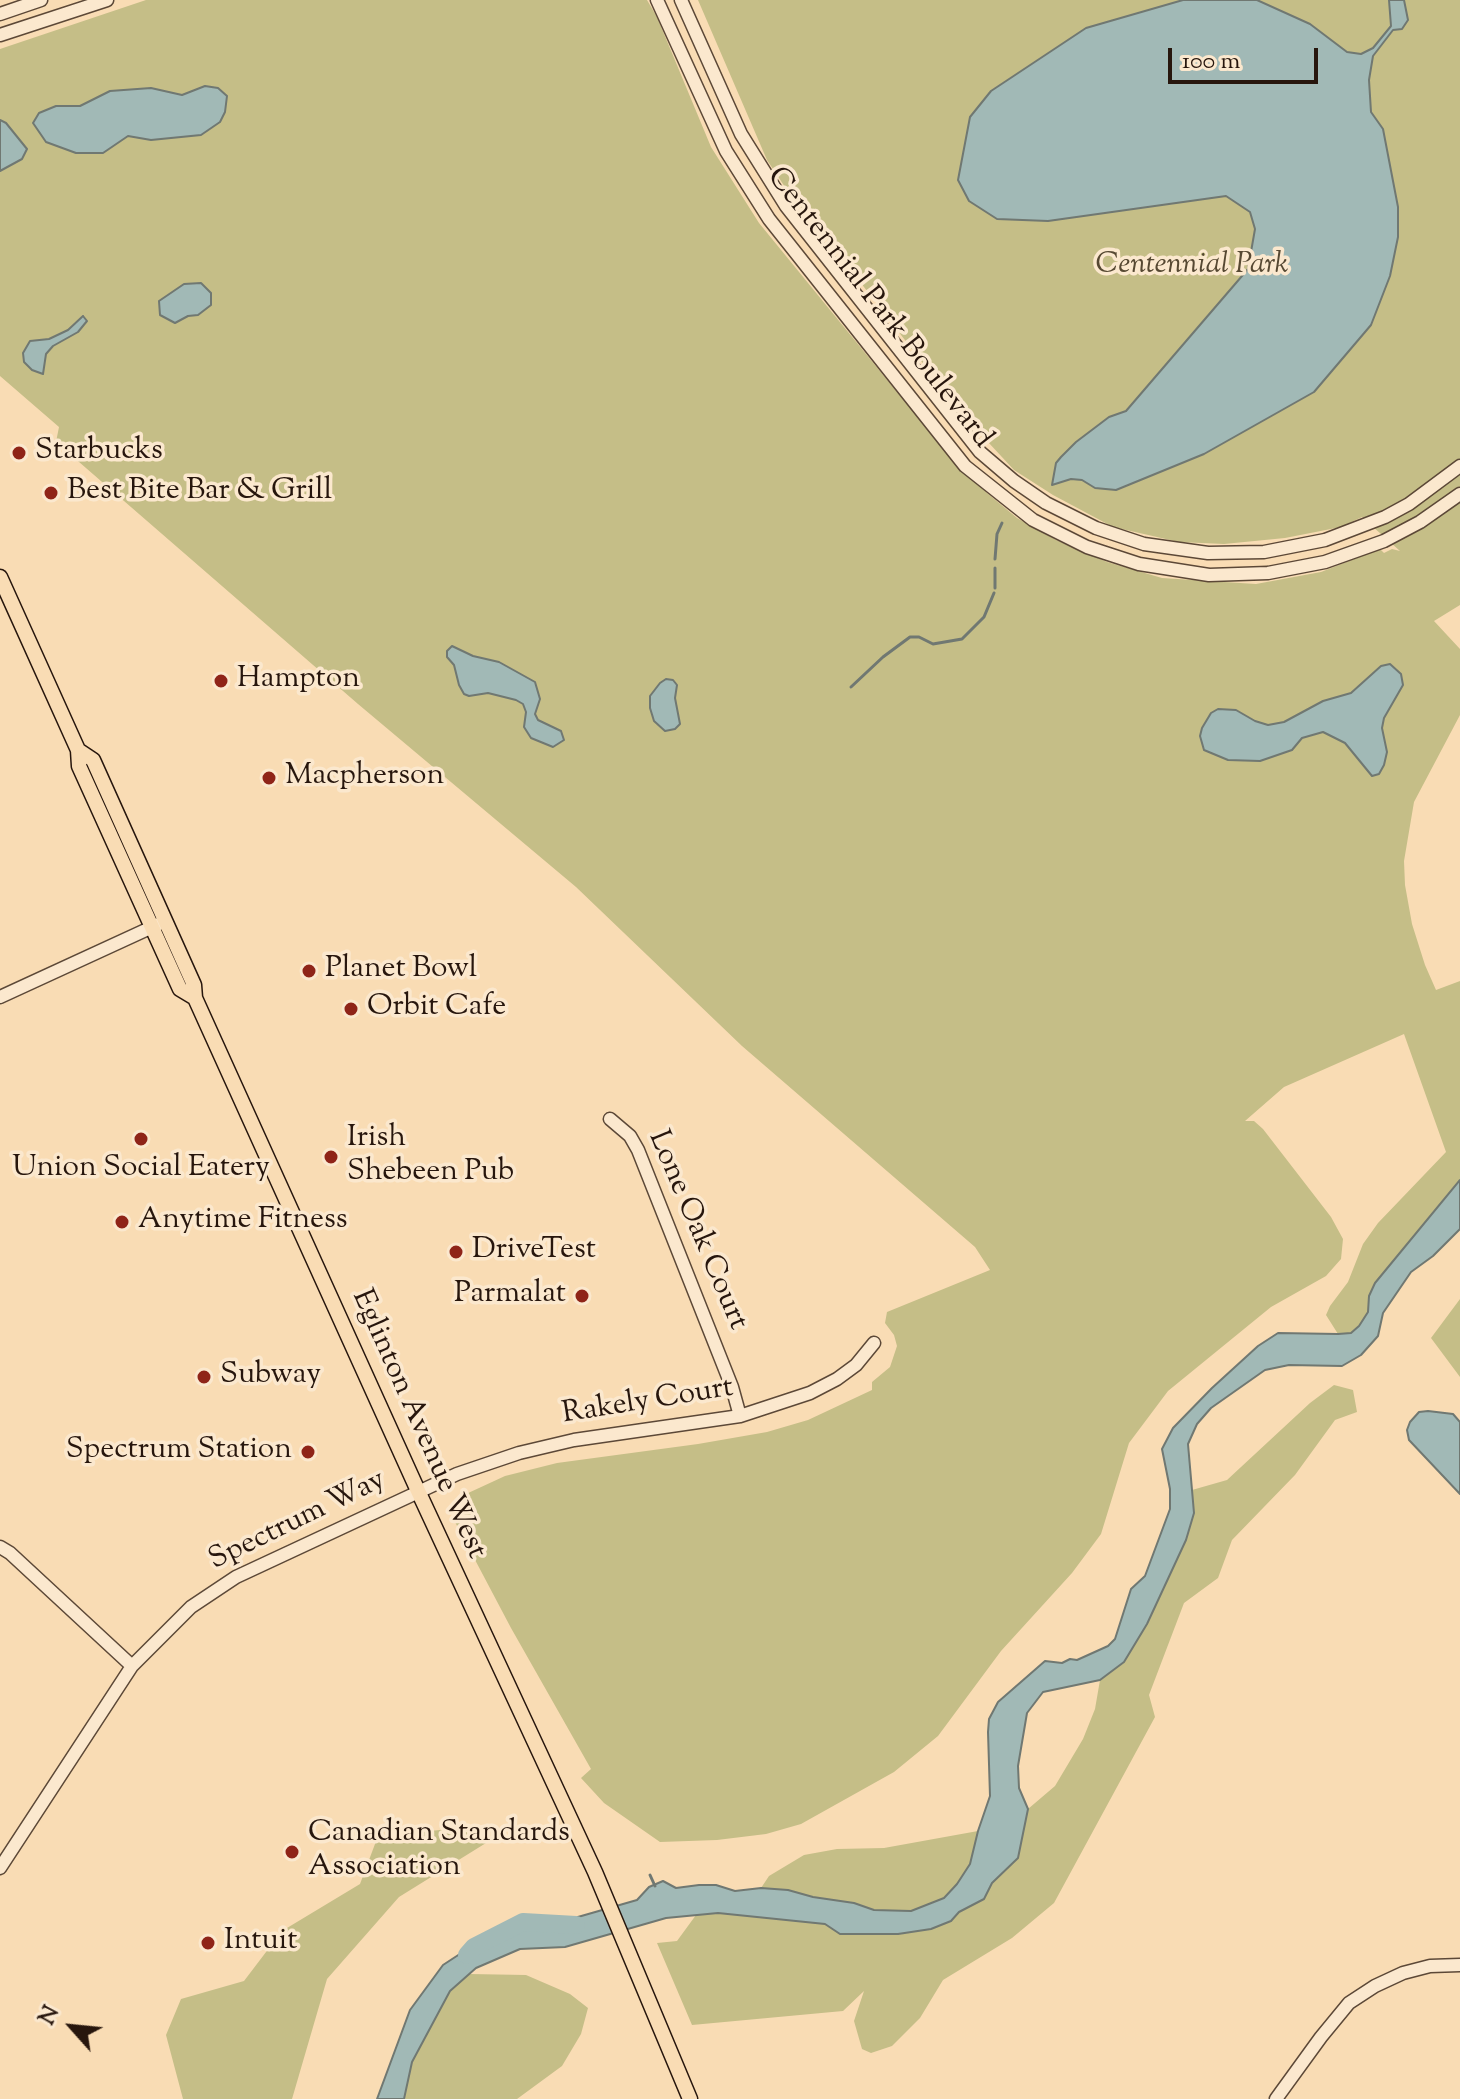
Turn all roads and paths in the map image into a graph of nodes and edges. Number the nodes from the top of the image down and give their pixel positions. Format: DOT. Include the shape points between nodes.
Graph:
graph roads {
  1 [pos="41,0"];
  2 [pos="107,0"];
  3 [pos="657,0"];
  4 [pos="681,0"];
  5 [pos="0,14"];
  6 [pos="0,35"];
  7 [pos="1460,466"];
  8 [pos="1460,494"];
  9 [pos="0,577"];
  10 [pos="159,924"];
  11 [pos="0,997"];
  12 [pos="610,1119"];
  13 [pos="874,1343"];
  14 [pos="740,1416"];
  15 [pos="419,1493"];
  16 [pos="0,1547"];
  17 [pos="132,1666"];
  18 [pos="0,1868"];
  19 [pos="1460,1965"];
  20 [pos="690,2099"];
  21 [pos="1276,2099"];
  1 -- 5 [label="street"];
  2 -- 6 [label="street"];
  3 -- 8 [label="street, Centennial Park Boulevard" via="726,151 769,219 965,466 1033,520 1087,547 1139,564 1209,575 1268,573 1325,562 1384,541"];
  4 -- 7 [label="street, Centennial Park Boulevard" via="741,134 786,206 980,452 1046,503 1144,544 1208,553 1264,552 1325,540 1385,517"];
  9 -- 10 [label="main road, Eglinton Avenue West" via="78,750 79,766"];
  10 -- 11 [label="street"];
  10 -- 15 [label="main road, Eglinton Avenue West" via="194,985 195,998"];
  12 -- 14 [label="street, Lone Oak Court" via="638,1150"];
  13 -- 14 [label="street, Rakely Court" via="837,1379"];
  14 -- 15 [label="street, Rakely Court" via="530,1449"];
  15 -- 17 [label="street, Spectrum Way" via="226,1583 183,1614"];
  15 -- 20 [label="main road, Eglinton Avenue West" via="595,1872"];
  16 -- 17 [label="street"];
  17 -- 18 [label="street, Spectrum Way"];
  19 -- 21 [label="street" via="1403,1973 1349,2003"];
}
